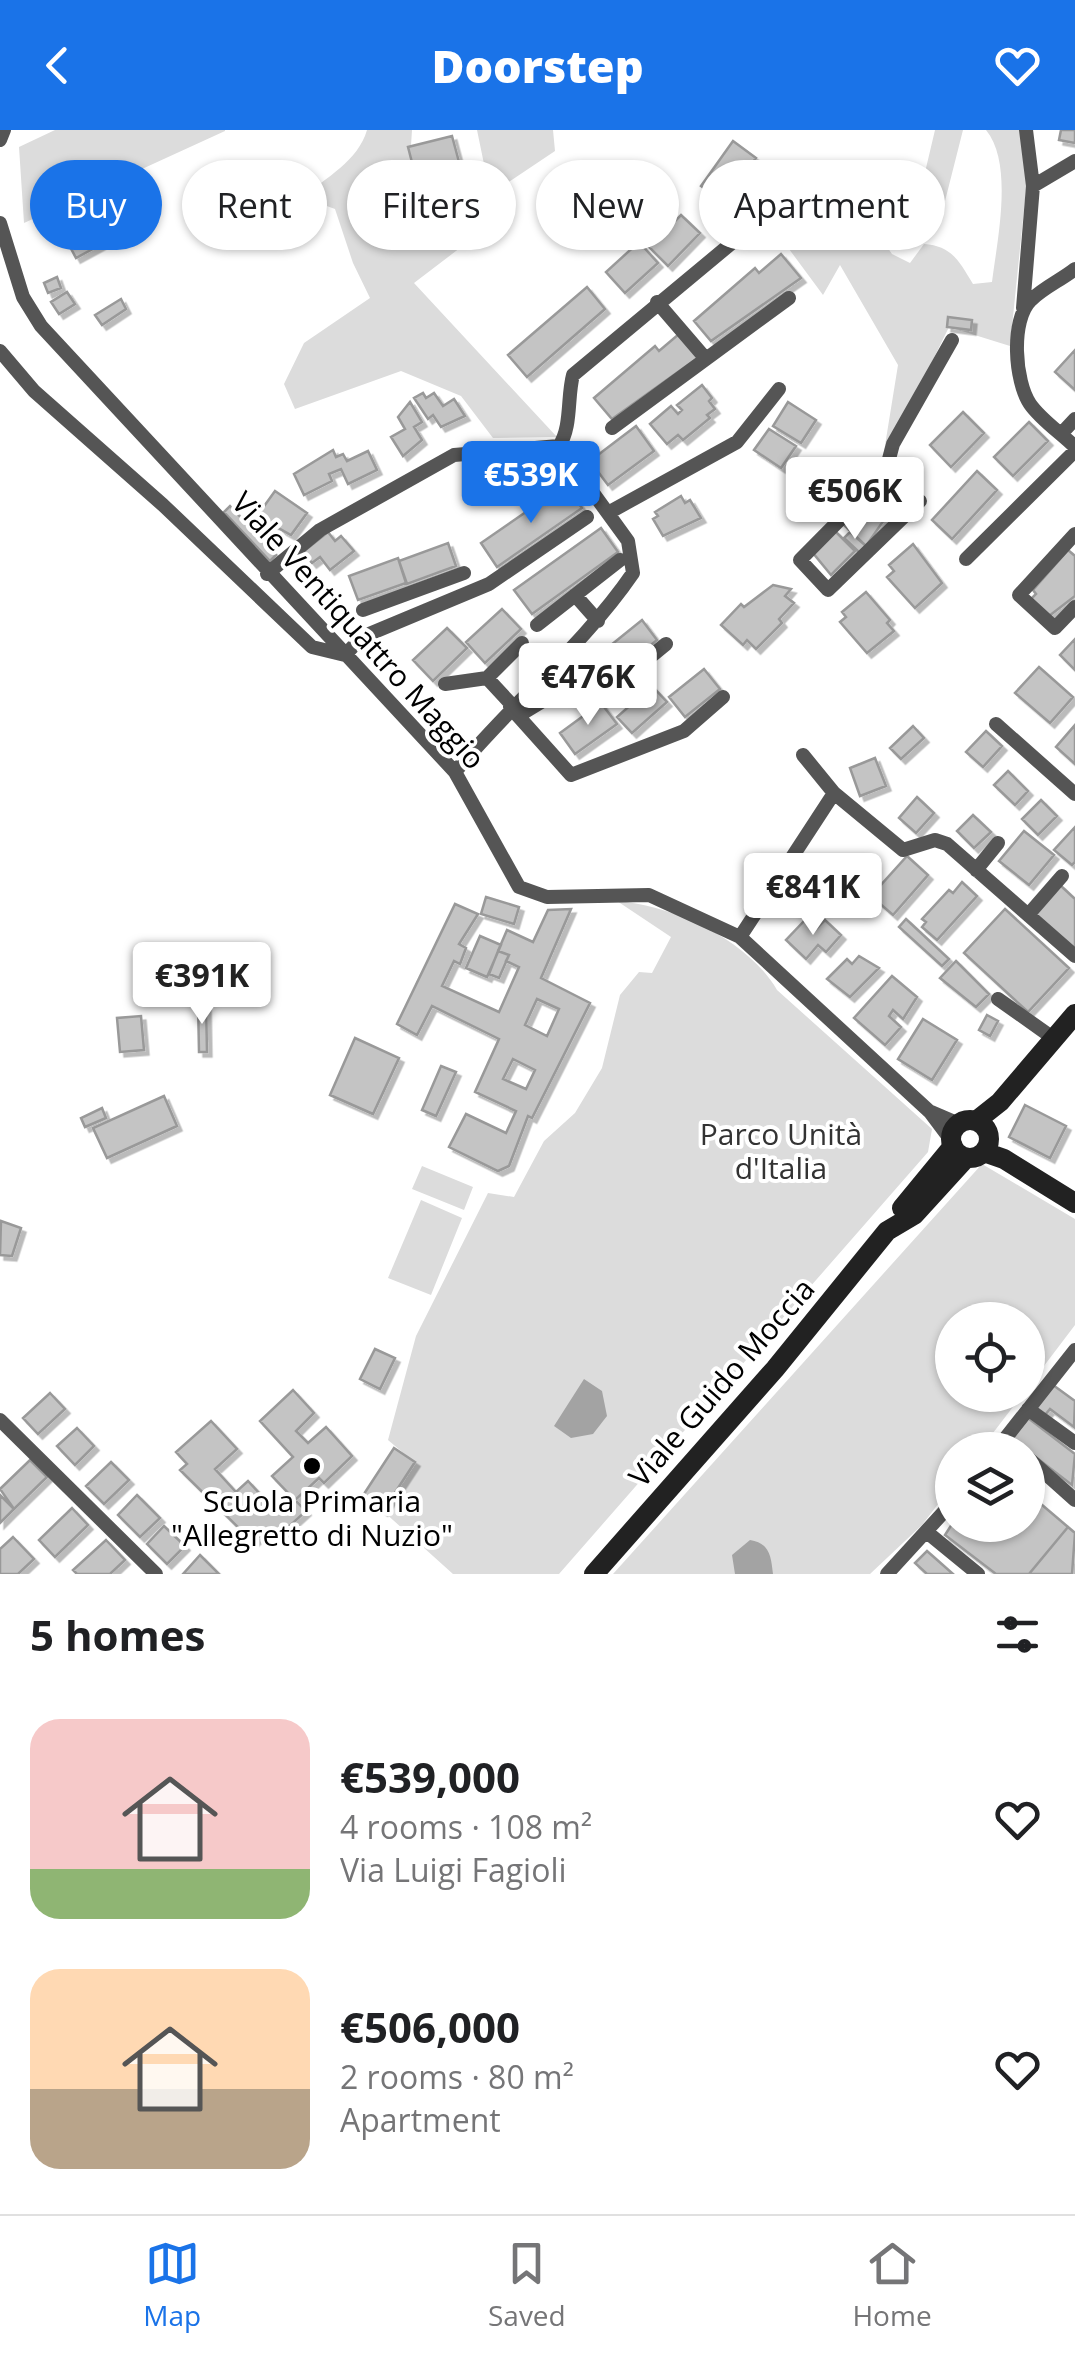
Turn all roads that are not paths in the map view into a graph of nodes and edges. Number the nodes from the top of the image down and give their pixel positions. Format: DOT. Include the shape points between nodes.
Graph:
graph roads {
  1 [pos="4,130"];
  2 [pos="1026,130"];
  3 [pos="0,140"];
  4 [pos="1075,161"];
  5 [pos="1033,186"];
  6 [pos="0,223"];
  7 [pos="722,250"];
  8 [pos="1075,269"];
  9 [pos="789,298"];
  10 [pos="657,302"];
  11 [pos="1023,310"];
  12 [pos="952,340"];
  13 [pos="0,351"];
  14 [pos="706,359"];
  15 [pos="779,390"];
  16 [pos="1075,419"];
  17 [pos="612,428"];
  18 [pos="1061,434"];
  19 [pos="559,446"];
  20 [pos="1075,449"];
  21 [pos="920,501"];
  22 [pos="608,513"];
  23 [pos="587,517"];
  24 [pos="1074,536"];
  25 [pos="966,559"];
  26 [pos="620,560"];
  27 [pos="464,573"];
  28 [pos="268,574"];
  29 [pos="435,584"];
  30 [pos="576,594"];
  31 [pos="442,604"];
  32 [pos="1075,607"];
  33 [pos="363,610"];
  34 [pos="598,621"];
  35 [pos="537,625"];
  36 [pos="522,642"];
  37 [pos="666,644"];
  38 [pos="345,655"];
  39 [pos="487,678"];
  40 [pos="445,684"];
  41 [pos="724,697"];
  42 [pos="513,710"];
  43 [pos="996,724"];
  44 [pos="803,755"];
  45 [pos="455,772"];
  46 [pos="834,793"];
  47 [pos="1075,794"];
  48 [pos="998,844"];
  49 [pos="976,870"];
  50 [pos="1062,876"];
  51 [pos="1028,915"];
  52 [pos="740,936"];
  53 [pos="1075,956"];
  54 [pos="998,999"];
  55 [pos="1075,1014"];
  56 [pos="1053,1038"];
  57 [pos="970,1139"];
  58 [pos="1075,1203"];
  59 [pos="1075,1350"];
  60 [pos="1045,1388"];
  61 [pos="1026,1412"];
  62 [pos="1032,1412"];
  63 [pos="0,1420"];
  64 [pos="1010,1432"];
  65 [pos="1075,1442"];
  66 [pos="1045,1473"];
  67 [pos="1075,1500"];
  68 [pos="935,1524"];
  69 [pos="928,1532"];
  70 [pos="156,1574"];
  71 [pos="594,1574"];
  72 [pos="887,1574"];
  73 [pos="978,1574"];
  1 -- 3 [label="street"];
  2 -- 5 [label="street"];
  4 -- 5 [label="street"];
  5 -- 11 [label="street"];
  6 -- 28 [label="street, Viale Ventiquattro Maggio" via="40,326"];
  7 -- 10 [label="street"];
  8 -- 11 [label="street"];
  9 -- 14 [label="street"];
  10 -- 14 [label="street"];
  10 -- 19 [label="street" via="573,375"];
  11 -- 18 [label="street" via="1020,383 1030,404"];
  12 -- 21 [label="street" via="893,444 885,474 800,560 828,590"];
  13 -- 38 [label="street" via="34,391 312,648"];
  14 -- 17 [label="street"];
  15 -- 22 [label="street" via="737,442"];
  16 -- 18 [label="street"];
  18 -- 20 [label="street"];
  19 -- 22 [label="street"];
  19 -- 28 [label="street" via="454,454 320,530"];
  20 -- 25 [label="street"];
  22 -- 34 [label="street" via="628,540 633,572"];
  23 -- 31 [label="street" via="490,584"];
  24 -- 32 [label="street" via="1019,595 1055,628"];
  26 -- 30 [label="street"];
  27 -- 29 [label="street"];
  28 -- 38 [label="street, Viale Ventiquattro Maggio"];
  29 -- 31 [label="street"];
  29 -- 33 [label="street"];
  30 -- 34 [label="street"];
  30 -- 35 [label="street"];
  31 -- 38 [label="street" via="362,637"];
  34 -- 42 [label="street"];
  36 -- 39 [label="street"];
  37 -- 42 [label="street" via="622,680"];
  38 -- 45 [label="street, Viale Ventiquattro Maggio"];
  39 -- 40 [label="street"];
  39 -- 42 [label="street"];
  41 -- 42 [label="street" via="684,731 571,775"];
  42 -- 45 [label="street"];
  43 -- 47 [label="street"];
  44 -- 46 [label="street"];
  45 -- 52 [label="street, Viale Ventiquattro Maggio" via="519,887 532,895 649,895"];
  46 -- 49 [label="street" via="903,850 936,840"];
  46 -- 52 [label="street"];
  48 -- 49 [label="street"];
  49 -- 51 [label="street"];
  50 -- 51 [label="street"];
  51 -- 53 [label="street"];
  52 -- 57 [label="street, Viale Ventiquattro Maggio" via="930,1112"];
  54 -- 56 [label="street"];
  55 -- 56 [label="main road, Viale Guido Moccia"];
  56 -- 57 [label="main road, Viale Guido Moccia"];
  57 -- 58 [label="main road, Viale Ventiquattro Maggio"];
  57 -- 71 [label="main road, Viale Guido Moccia"];
  59 -- 60 [label="street"];
  61 -- 64 [label="street"];
  62 -- 65 [label="street"];
  63 -- 70 [label="street"];
  66 -- 67 [label="street"];
  68 -- 69 [label="street"];
  69 -- 72 [label="street"];
  69 -- 73 [label="street"];
}
